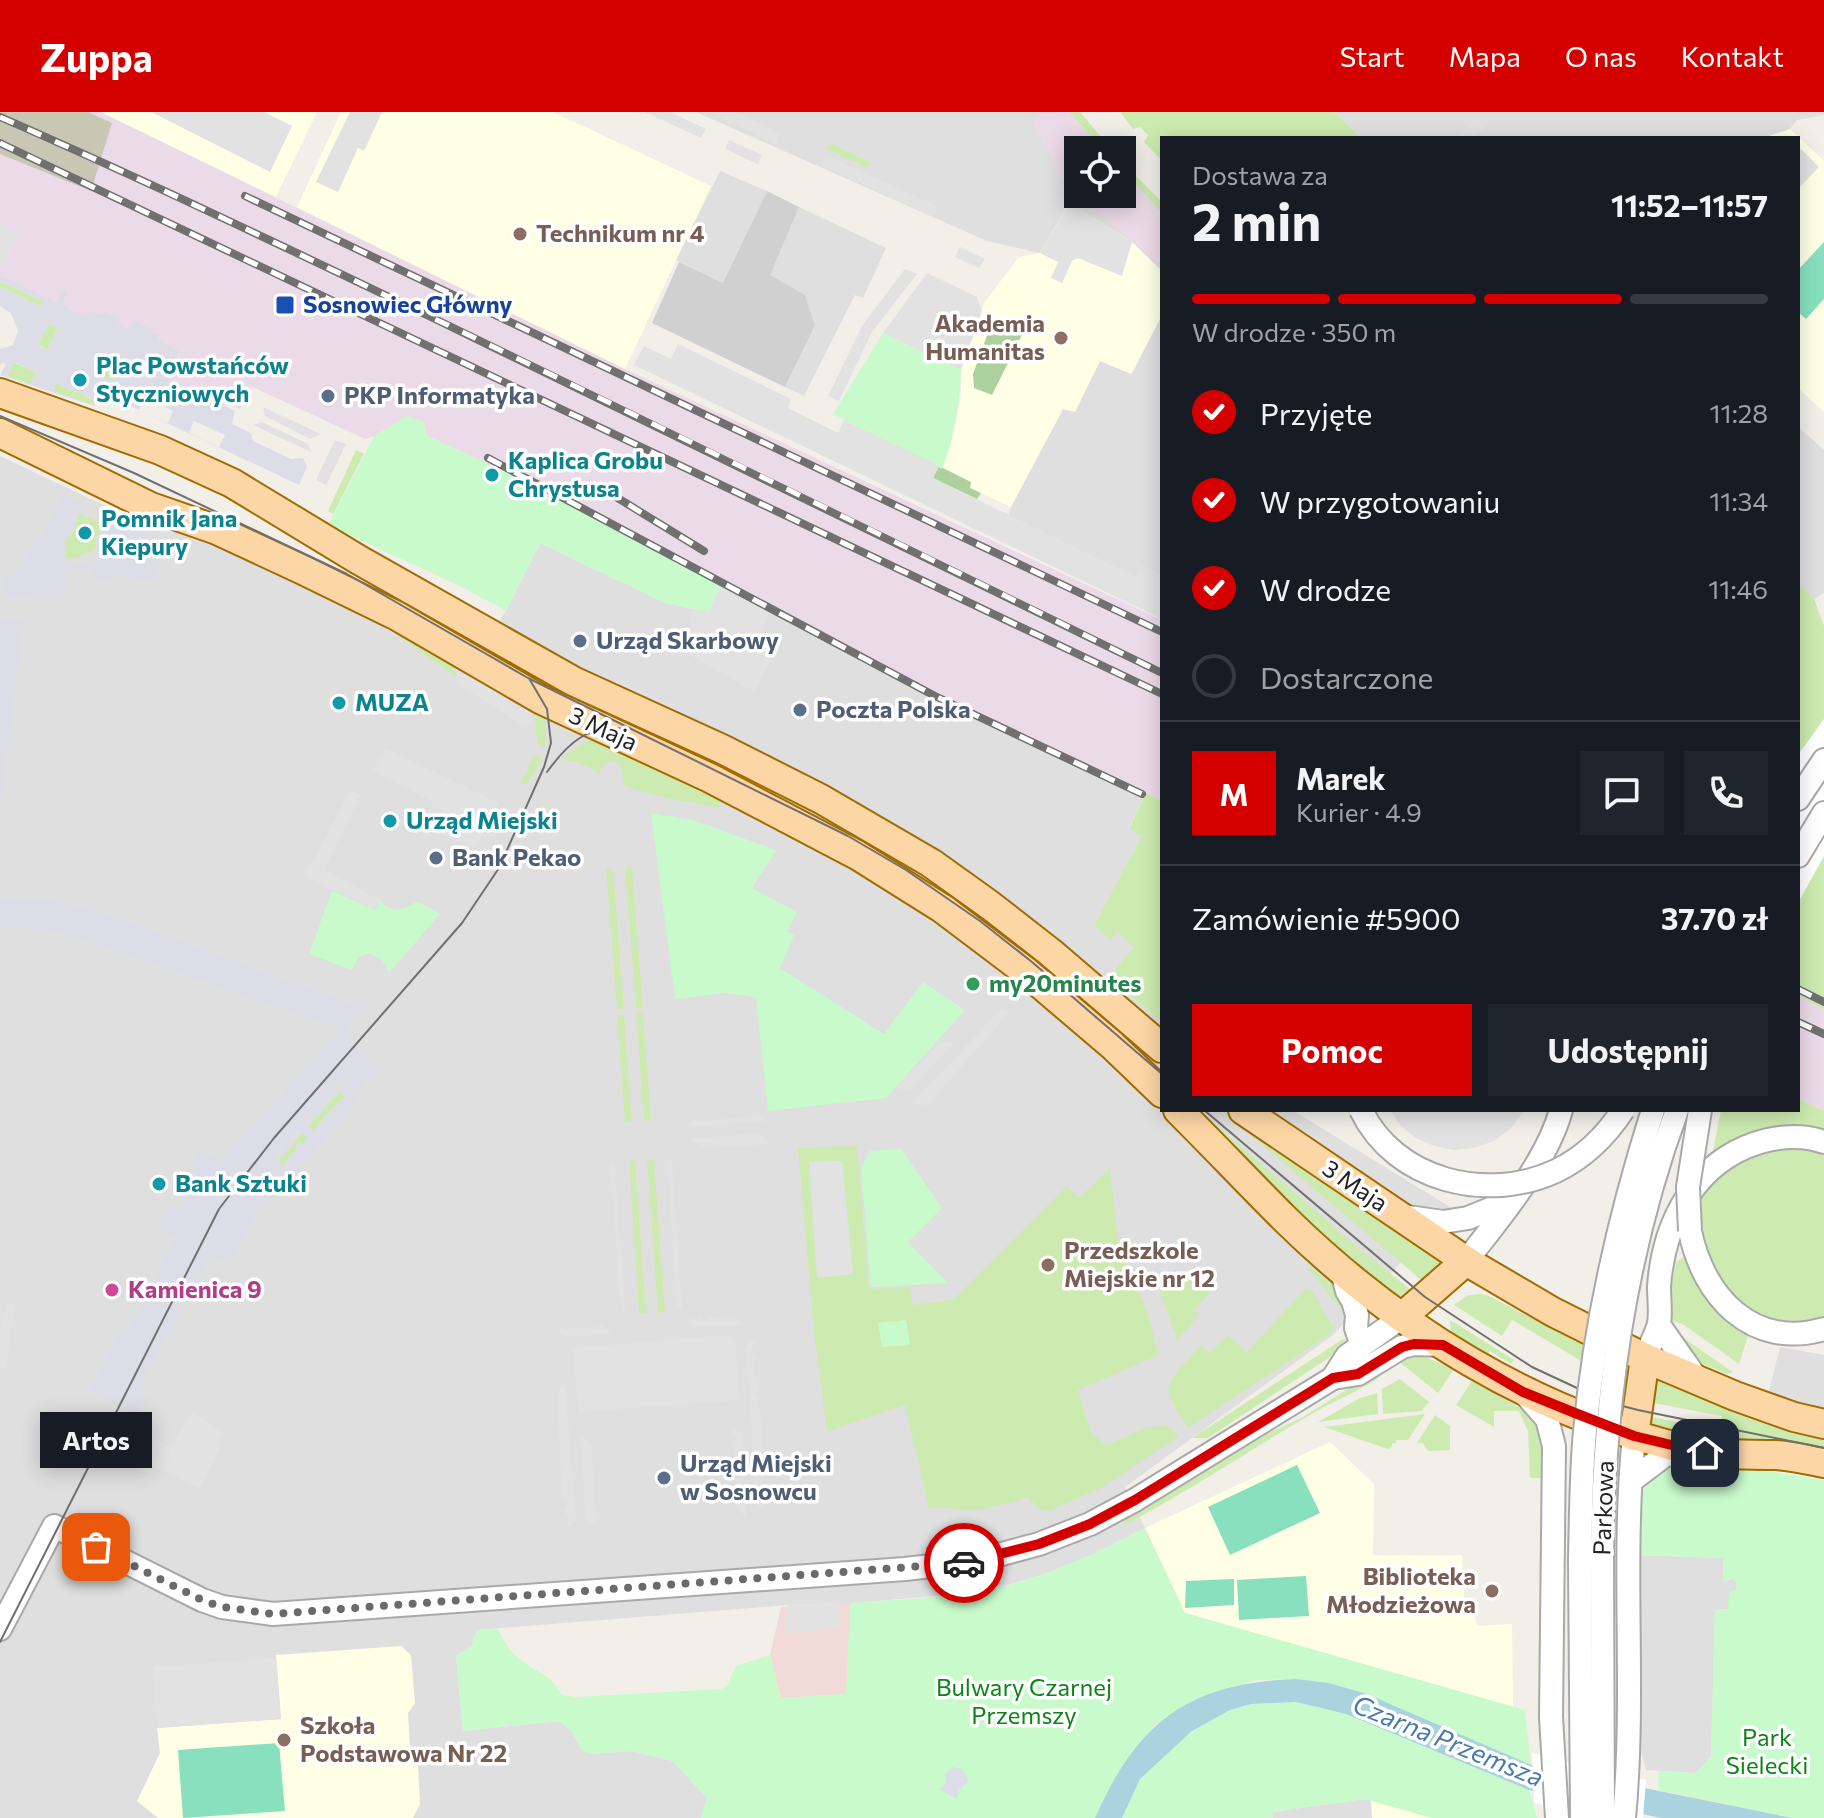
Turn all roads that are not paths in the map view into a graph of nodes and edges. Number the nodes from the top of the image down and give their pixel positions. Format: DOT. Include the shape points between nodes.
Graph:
graph roads {
  1 [pos="0,393"];
  2 [pos="0,433"];
  3 [pos="1824,760"];
  4 [pos="1800,796"];
  5 [pos="1824,813"];
  6 [pos="1800,853"];
  7 [pos="1160,1046"];
  8 [pos="1160,1091"];
  9 [pos="1180,1112"];
  10 [pos="1246,1112"];
  11 [pos="1362,1112"];
  12 [pos="1560,1112"];
  13 [pos="1621,1112"];
  14 [pos="1652,1112"];
  15 [pos="1676,1112"];
  16 [pos="1700,1112"];
  17 [pos="1824,1142"];
  18 [pos="1511,1200"];
  19 [pos="1400,1216"];
  20 [pos="1466,1261"];
  21 [pos="1342,1271"];
  22 [pos="1402,1317"];
  23 [pos="1659,1325"];
  24 [pos="1824,1329"];
  25 [pos="1443,1345"];
  26 [pos="1362,1346"];
  27 [pos="1645,1358"];
  28 [pos="1333,1378"];
  29 [pos="1697,1379"];
  30 [pos="1523,1392"];
  31 [pos="1824,1424"];
  32 [pos="1634,1436"];
  33 [pos="1687,1449"];
  34 [pos="1824,1463"];
  35 [pos="1631,1481"];
  36 [pos="1591,1559"];
  37 [pos="0,1629"];
  38 [pos="1592,1751"];
  39 [pos="1557,1818"];
  40 [pos="1582,1818"];
  41 [pos="1603,1818"];
  42 [pos="1624,1818"];
  1 -- 7 [label="main road, 3 Maja" via="160,450 232,483 547,667 844,811 991,906"];
  2 -- 8 [label="main road, 3 Maja" via="397,616 540,699 710,778 857,855 991,944"];
  3 -- 4 [label="street"];
  5 -- 6 [label="street"];
  9 -- 21 [label="main road"];
  10 -- 19 [label="main road, 3 Maja"];
  11 -- 13 [label="street, bridge" via="1382,1142 1413,1166 1451,1181 1490,1185 1530,1180 1567,1165 1599,1141"];
  12 -- 18 [label="street"];
  14 -- 36 [label="street, Parkowa, bridge" via="1615,1245 1585,1431"];
  15 -- 36 [label="street, Parkowa, bridge" via="1624,1306"];
  16 -- 24 [label="street, bridge" via="1688,1215 1697,1260 1710,1286 1754,1325 1796,1333"];
  17 -- 23 [label="street" via="1791,1137 1750,1145 1722,1160 1691,1189 1672,1228 1659,1285"];
  18 -- 19 [label="street" via="1443,1222"];
  18 -- 20 [label="street"];
  19 -- 20 [label="main road, 3 Maja"];
  20 -- 22 [label="main road"];
  20 -- 27 [label="main road, 3 Maja"];
  21 -- 22 [label="main road"];
  21 -- 26 [label="street"];
  22 -- 25 [label="main road"];
  22 -- 26 [label="street"];
  23 -- 27 [label="street"];
  23 -- 29 [label="street"];
  25 -- 28 [label="street" via="1402,1347 1358,1374"];
  25 -- 30 [label="main road"];
  26 -- 28 [label="street" via="1347,1356"];
  27 -- 29 [label="main road"];
  27 -- 32 [label="main road"];
  28 -- 37 [label="street" via="1102,1518 1039,1544 965,1563 273,1614 202,1600 54,1526"];
  29 -- 31 [label="main road"];
  30 -- 32 [label="main road"];
  30 -- 39 [label="street" via="1547,1419 1554,1446 1551,1717"];
  32 -- 33 [label="main road"];
  32 -- 35 [label="street"];
  33 -- 34 [label="main road"];
  33 -- 35 [label="street" via="1664,1456"];
  35 -- 42 [label="street"];
  36 -- 38 [label="street, Parkowa"];
  38 -- 40 [label="street, Parkowa"];
  38 -- 41 [label="street, Parkowa"];
}
